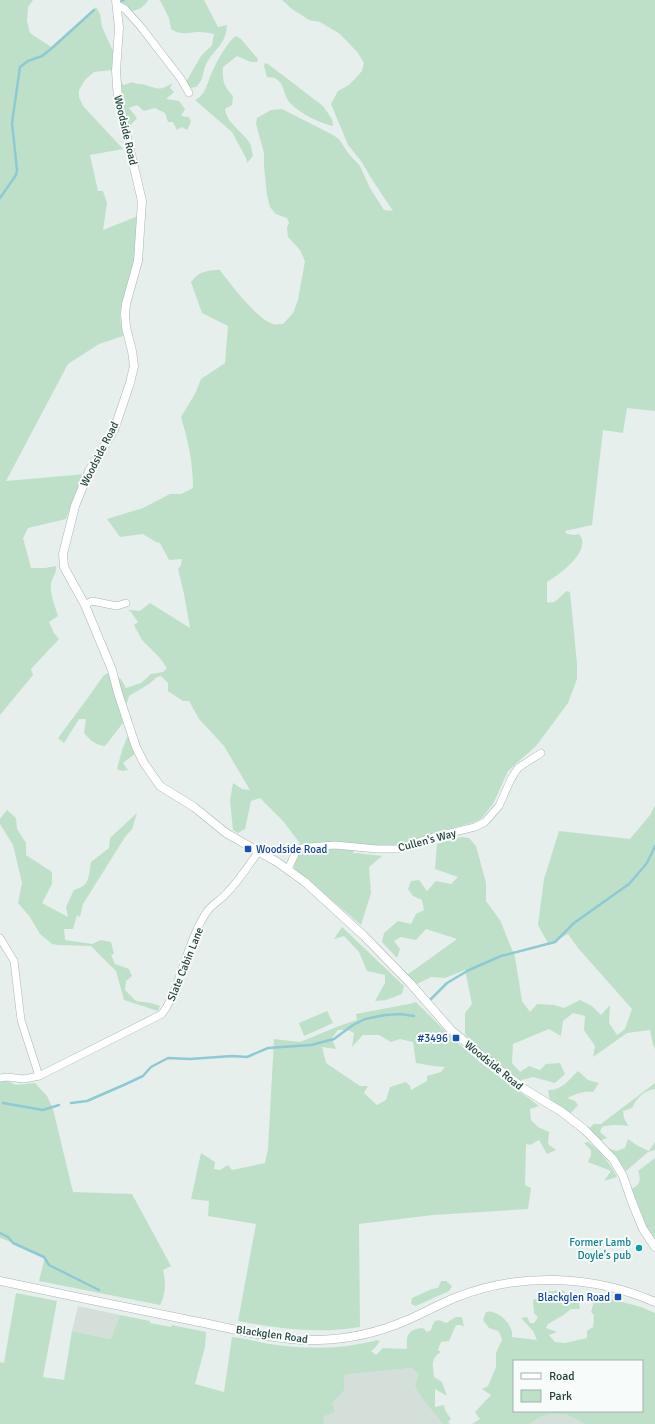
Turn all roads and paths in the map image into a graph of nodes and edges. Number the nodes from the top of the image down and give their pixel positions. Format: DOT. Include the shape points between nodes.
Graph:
graph roads {
  1 [pos="116,3"];
  2 [pos="189,93"];
  3 [pos="126,603"];
  4 [pos="85,605"];
  5 [pos="541,753"];
  6 [pos="258,852"];
  7 [pos="288,869"];
  8 [pos="0,938"];
  9 [pos="39,1076"];
  10 [pos="0,1078"];
  11 [pos="655,1247"];
  12 [pos="0,1281"];
  13 [pos="655,1302"];
  1 -- 2 [label="street" via="141,27"];
  1 -- 4 [label="street, Woodside Road" via="119,28 116,71 118,99 142,201 137,267 125,314 134,366 114,430 89,471 74,506 63,549 64,567"];
  3 -- 4 [label="street" via="117,606 92,601"];
  4 -- 6 [label="street, Woodside Road" via="112,670 136,747 147,768 160,786 201,812 226,833"];
  5 -- 7 [label="street, Cullen's Way" via="518,768 499,806 485,822 475,827 398,849 335,845 301,848 296,852"];
  6 -- 7 [label="street, Woodside Road"];
  6 -- 9 [label="street, Slate Cabin Lane" via="224,896 207,912 184,962 168,1007 162,1014"];
  7 -- 11 [label="street, Woodside Road" via="364,936 451,1030 526,1090 575,1122 612,1159 624,1178 643,1229"];
  8 -- 9 [label="street" via="14,961 21,1020"];
  9 -- 10 [label="street, Slate Cabin Lane" via="24,1079"];
  12 -- 13 [label="street, Blackglen Road" via="228,1328 284,1338 318,1340 351,1338 367,1334 405,1321 458,1297 492,1286 516,1282 554,1280 590,1283 620,1289"];
}
